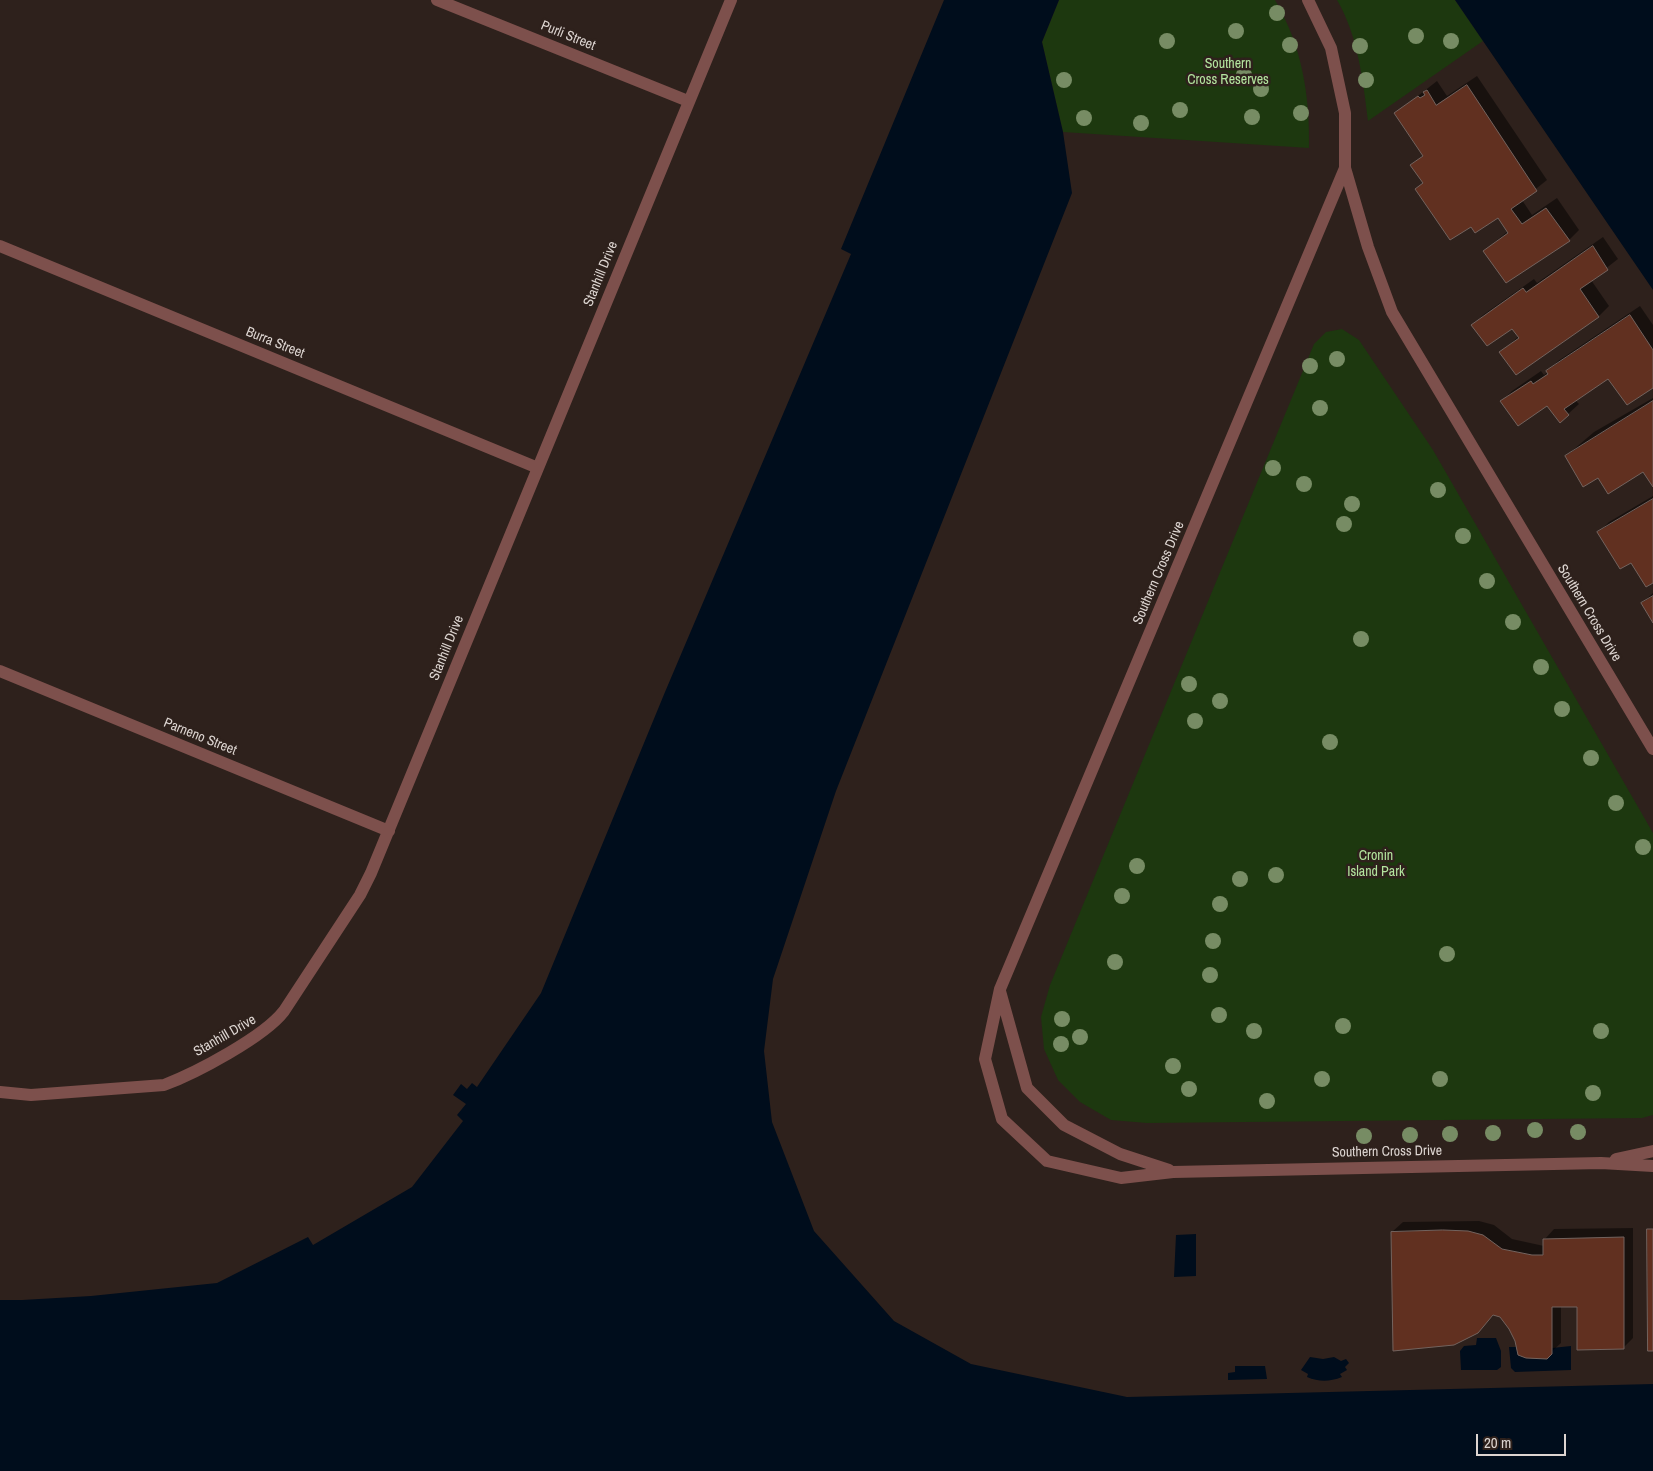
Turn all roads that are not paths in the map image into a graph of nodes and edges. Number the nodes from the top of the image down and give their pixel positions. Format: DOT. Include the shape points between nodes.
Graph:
graph roads {
  1 [pos="437,0"];
  2 [pos="731,0"];
  3 [pos="1308,0"];
  4 [pos="688,100"];
  5 [pos="1345,168"];
  6 [pos="0,246"];
  7 [pos="538,468"];
  8 [pos="0,671"];
  9 [pos="1653,750"];
  10 [pos="389,831"];
  11 [pos="1000,989"];
  12 [pos="0,1092"];
  13 [pos="1653,1151"];
  14 [pos="1601,1163"];
  15 [pos="1653,1166"];
  16 [pos="1173,1172"];
  1 -- 4 [label="street, Purli Street"];
  2 -- 4 [label="street, Stanhill Drive"];
  3 -- 5 [label="street, Southern Cross Drive" via="1331,48 1345,113"];
  4 -- 7 [label="street, Stanhill Drive"];
  5 -- 9 [label="street, Southern Cross Drive" via="1368,247 1392,312"];
  5 -- 11 [label="street, Southern Cross Drive"];
  6 -- 7 [label="street, Burra Street"];
  7 -- 10 [label="street, Stanhill Drive"];
  8 -- 10 [label="street, Parneno Street"];
  10 -- 12 [label="street, Stanhill Drive" via="360,895 284,1011 265,1030 164,1086 31,1095"];
  11 -- 16 [label="street, Southern Cross Drive" via="1027,1088 1064,1125 1120,1154"];
  11 -- 16 [label="street, Southern Cross Drive" via="985,1059 1002,1119 1047,1161 1121,1178"];
  13 -- 14 [label="street, Southern Cross Drive"];
  14 -- 15 [label="street, Southern Cross Drive"];
  14 -- 16 [label="street, Southern Cross Drive"];
}
